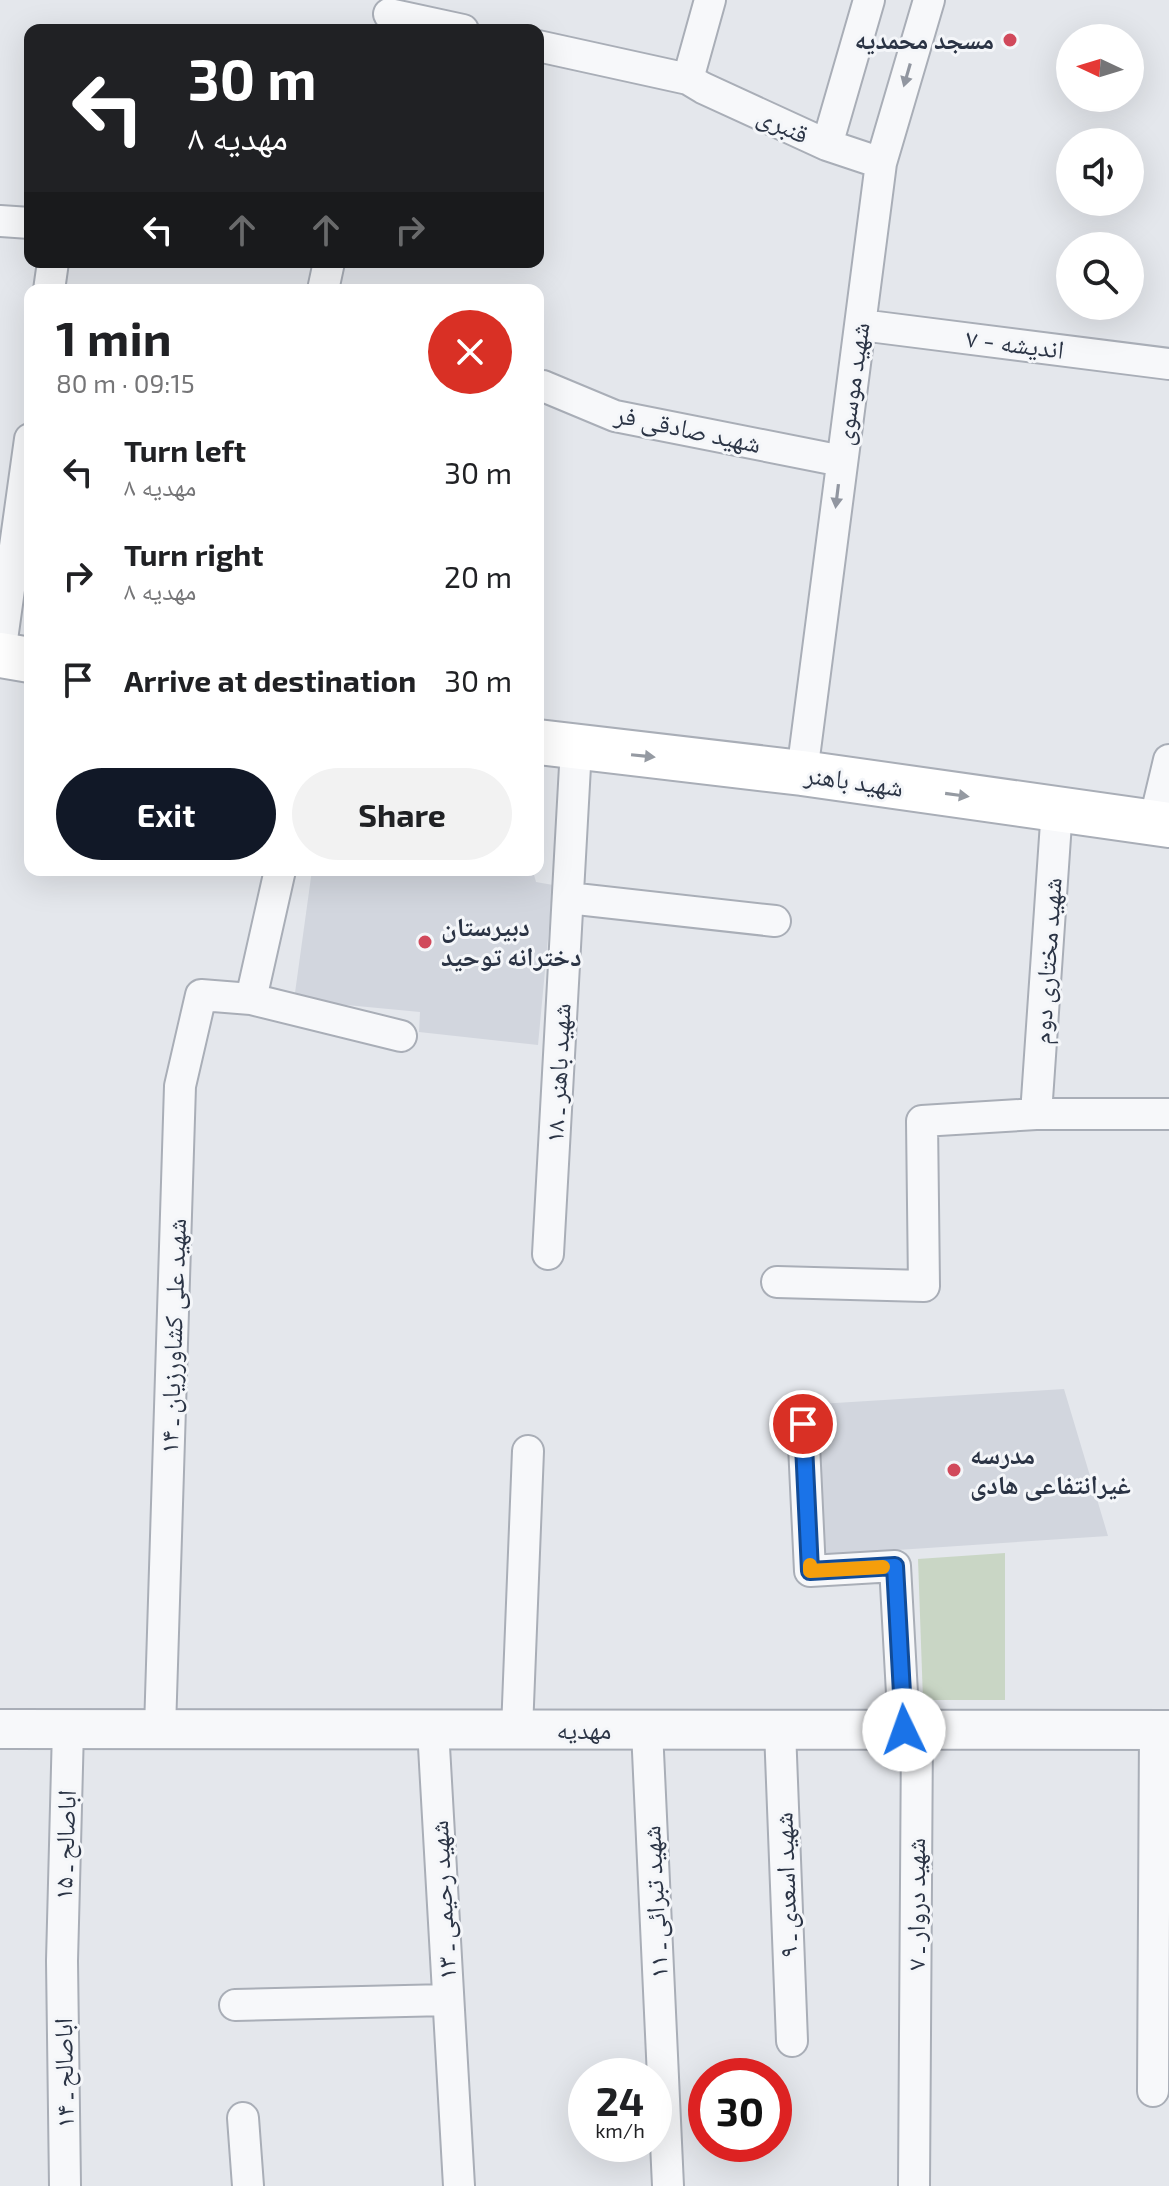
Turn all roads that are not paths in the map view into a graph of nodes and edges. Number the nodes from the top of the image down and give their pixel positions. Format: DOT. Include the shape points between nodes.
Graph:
graph roads {
  1 [pos="710,0"];
  2 [pos="869,0"];
  3 [pos="929,0"];
  4 [pos="387,15"];
  5 [pos="433,24"];
  6 [pos="544,47"];
  7 [pos="688,79"];
  8 [pos="827,145"];
  9 [pos="881,163"];
  10 [pos="0,221"];
  11 [pos="24,223"];
  12 [pos="861,325"];
  13 [pos="1169,364"];
  14 [pos="544,386"];
  15 [pos="842,461"];
  16 [pos="24,482"];
  17 [pos="0,654"];
  18 [pos="24,659"];
  19 [pos="557,745"];
  20 [pos="1169,760"];
  21 [pos="802,773"];
  22 [pos="1057,808"];
  23 [pos="1161,824"];
  24 [pos="279,876"];
  25 [pos="568,898"];
  26 [pos="775,921"];
  27 [pos="251,999"];
  28 [pos="401,1036"];
  29 [pos="1036,1114"];
  30 [pos="1169,1114"];
  31 [pos="548,1254"];
  32 [pos="777,1282"];
  33 [pos="803,1424"];
  34 [pos="528,1451"];
  35 [pos="0,1729"];
  36 [pos="68,1729"];
  37 [pos="160,1729"];
  38 [pos="433,1729"];
  39 [pos="517,1730"];
  40 [pos="647,1730"];
  41 [pos="780,1730"];
  42 [pos="911,1730"];
  43 [pos="1162,1730"];
  44 [pos="62,1961"];
  45 [pos="448,2000"];
  46 [pos="235,2005"];
  47 [pos="792,2041"];
  48 [pos="1153,2091"];
  49 [pos="243,2118"];
  50 [pos="65,2186"];
  51 [pos="248,2186"];
  52 [pos="459,2186"];
  53 [pos="668,2186"];
  54 [pos="914,2186"];
  1 -- 7 [label="street"];
  2 -- 8 [label="street"];
  3 -- 9 [label="street, شهید موسوی, one-way"];
  4 -- 5 [label="street"];
  6 -- 7 [label="street, قنبری"];
  7 -- 8 [label="street, قنبری"];
  8 -- 9 [label="street, قنبری"];
  9 -- 12 [label="street, شهید موسوی"];
  10 -- 11 [label="street"];
  12 -- 13 [label="street, اندیشه - ۷"];
  12 -- 15 [label="street, شهید موسوی"];
  14 -- 15 [label="street, شهید صادقی فر" via="615,416"];
  15 -- 21 [label="street, شهید موسوی, one-way"];
  16 -- 17 [label="street"];
  17 -- 18 [label="main road"];
  19 -- 21 [label="main road, شهید باهنر, one-way"];
  19 -- 25 [label="street, شهید باهنر ـ ۱۸"];
  20 -- 23 [label="street"];
  21 -- 22 [label="main road, شهید باهنر, one-way"];
  22 -- 23 [label="main road, شهید باهنر"];
  22 -- 29 [label="street, شهید مختاری دوم"];
  24 -- 27 [label="street"];
  25 -- 26 [label="street"];
  25 -- 31 [label="street, شهید باهنر ـ ۱۸"];
  27 -- 28 [label="street"];
  27 -- 37 [label="street, شهید علی کشاورزیان ـ ۱۴" via="201,995 180,1086"];
  29 -- 30 [label="street"];
  29 -- 32 [label="street" via="922,1121 924,1286"];
  33 -- 42 [label="street, شهید دروار ـ ۷" via="810,1571 895,1566"];
  34 -- 39 [label="street"];
  35 -- 36 [label="street, مهدیه"];
  36 -- 37 [label="street, مهدیه"];
  36 -- 44 [label="street, اباصالح ـ ۱۵"];
  37 -- 38 [label="street, مهدیه"];
  38 -- 39 [label="street, مهدیه"];
  38 -- 45 [label="street, شهید رحیمی ـ ۱۳"];
  39 -- 40 [label="street, مهدیه"];
  40 -- 41 [label="street, مهدیه"];
  40 -- 53 [label="street, شهید تبرائی ـ ۱۱"];
  41 -- 42 [label="street, مهدیه"];
  41 -- 47 [label="street, شهید اسعدی ـ ۹"];
  42 -- 43 [label="street, مهدیه"];
  42 -- 54 [label="street, شهید دروار ـ ۷"];
  43 -- 48 [label="street"];
  44 -- 50 [label="street, اباصالح ـ ۱۴"];
  45 -- 46 [label="street"];
  45 -- 52 [label="street, شهید رحیمی ـ ۱۳"];
  49 -- 51 [label="street"];
}
